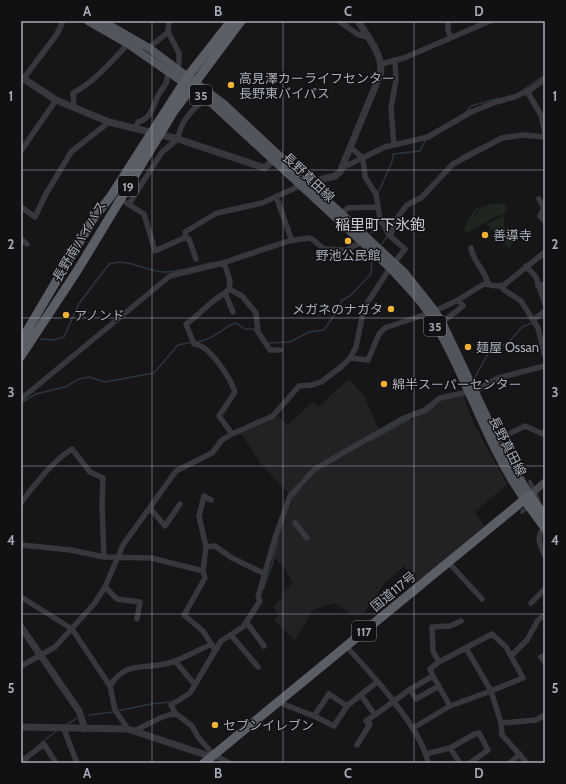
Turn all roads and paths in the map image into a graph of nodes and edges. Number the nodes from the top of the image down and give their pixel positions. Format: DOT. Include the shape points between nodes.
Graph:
graph roads {
  1 [pos="63,21"];
  2 [pos="88,21"];
  3 [pos="102,21"];
  4 [pos="169,21"];
  5 [pos="241,21"];
  6 [pos="339,21"];
  7 [pos="358,21"];
  8 [pos="448,21"];
  9 [pos="490,21"];
  10 [pos="228,22"];
  11 [pos="482,23"];
  12 [pos="168,32"];
  13 [pos="367,37"];
  14 [pos="451,38"];
  15 [pos="128,44"];
  16 [pos="149,48"];
  17 [pos="395,60"];
  18 [pos="179,64"];
  19 [pos="381,64"];
  20 [pos="169,71"];
  21 [pos="22,78"];
  22 [pos="545,79"];
  23 [pos="189,82"];
  24 [pos="527,91"];
  25 [pos="207,99"];
  26 [pos="56,100"];
  27 [pos="74,108"];
  28 [pos="109,122"];
  29 [pos="135,129"];
  30 [pos="545,133"];
  31 [pos="155,134"];
  32 [pos="545,137"];
  33 [pos="178,139"];
  34 [pos="394,145"];
  35 [pos="350,147"];
  36 [pos="21,152"];
  37 [pos="363,158"];
  38 [pos="273,160"];
  39 [pos="342,168"];
  40 [pos="304,184"];
  41 [pos="276,196"];
  42 [pos="120,198"];
  43 [pos="538,199"];
  44 [pos="129,204"];
  45 [pos="21,207"];
  46 [pos="377,207"];
  47 [pos="341,214"];
  48 [pos="545,221"];
  49 [pos="390,236"];
  50 [pos="186,237"];
  51 [pos="21,239"];
  52 [pos="292,241"];
  53 [pos="362,242"];
  54 [pos="27,244"];
  55 [pos="471,248"];
  56 [pos="545,252"];
  57 [pos="196,258"];
  58 [pos="224,262"];
  59 [pos="392,265"];
  60 [pos="526,266"];
  61 [pos="488,284"];
  62 [pos="545,284"];
  63 [pos="501,286"];
  64 [pos="538,286"];
  65 [pos="227,291"];
  66 [pos="458,300"];
  67 [pos="545,304"];
  68 [pos="545,311"];
  69 [pos="232,312"];
  70 [pos="432,312"];
  71 [pos="444,320"];
  72 [pos="533,320"];
  73 [pos="21,341"];
  74 [pos="280,350"];
  75 [pos="21,356"];
  76 [pos="545,356"];
  77 [pos="350,358"];
  78 [pos="545,366"];
  79 [pos="471,391"];
  80 [pos="21,399"];
  81 [pos="545,430"];
  82 [pos="232,434"];
  83 [pos="498,439"];
  84 [pos="530,482"];
  85 [pos="545,482"];
  86 [pos="532,498"];
  87 [pos="211,500"];
  88 [pos="21,503"];
  89 [pos="180,504"];
  90 [pos="150,508"];
  91 [pos="522,512"];
  92 [pos="545,516"];
  93 [pos="295,523"];
  94 [pos="545,528"];
  95 [pos="307,538"];
  96 [pos="21,545"];
  97 [pos="206,547"];
  98 [pos="545,556"];
  99 [pos="104,557"];
  100 [pos="118,558"];
  101 [pos="448,562"];
  102 [pos="203,571"];
  103 [pos="265,574"];
  104 [pos="105,587"];
  105 [pos="545,589"];
  106 [pos="21,597"];
  107 [pos="482,599"];
  108 [pos="531,603"];
  109 [pos="545,615"];
  110 [pos="137,619"];
  111 [pos="461,621"];
  112 [pos="247,623"];
  113 [pos="21,627"];
  114 [pos="72,629"];
  115 [pos="231,635"];
  116 [pos="212,644"];
  117 [pos="264,646"];
  118 [pos="346,646"];
  119 [pos="466,648"];
  120 [pos="215,650"];
  121 [pos="41,655"];
  122 [pos="545,655"];
  123 [pos="511,656"];
  124 [pos="175,661"];
  125 [pos="439,662"];
  126 [pos="545,662"];
  127 [pos="21,666"];
  128 [pos="258,667"];
  129 [pos="432,676"];
  130 [pos="377,682"];
  131 [pos="195,685"];
  132 [pos="110,686"];
  133 [pos="439,686"];
  134 [pos="410,689"];
  135 [pos="491,691"];
  136 [pos="361,695"];
  137 [pos="280,701"];
  138 [pos="393,702"];
  139 [pos="347,706"];
  140 [pos="450,706"];
  141 [pos="175,713"];
  142 [pos="375,715"];
  143 [pos="545,715"];
  144 [pos="314,716"];
  145 [pos="501,723"];
  146 [pos="21,727"];
  147 [pos="413,728"];
  148 [pos="64,729"];
  149 [pos="85,729"];
  150 [pos="131,730"];
  151 [pos="357,745"];
  152 [pos="450,748"];
  153 [pos="426,754"];
  154 [pos="520,754"];
  155 [pos="214,755"];
  156 [pos="21,762"];
  157 [pos="56,763"];
  158 [pos="77,763"];
  159 [pos="204,763"];
  160 [pos="229,763"];
  161 [pos="428,763"];
  162 [pos="460,763"];
  163 [pos="470,763"];
  164 [pos="510,763"];
  165 [pos="527,763"];
  1 -- 21 [label="street" via="57,34"];
  2 -- 15 [label="main road, 長野真田線 / 35"];
  3 -- 16 [label="main road, 長野真田線 / 35"];
  4 -- 12 [label="street"];
  5 -- 23 [label="highway, 長野南バイパス / 19"];
  6 -- 13 [label="street" via="357,34"];
  7 -- 13 [label="street"];
  8 -- 14 [label="street"];
  9 -- 11 [label="street"];
  10 -- 23 [label="highway, 長野南バイパス / 19"];
  11 -- 14 [label="street"];
  12 -- 16 [label="street"];
  12 -- 18 [label="street" via="179,53"];
  13 -- 19 [label="street"];
  14 -- 17 [label="street"];
  15 -- 20 [label="main road, 長野真田線 / 35"];
  15 -- 27 [label="street" via="93,78 72,93"];
  16 -- 23 [label="main road, 長野真田線 / 35"];
  17 -- 19 [label="street"];
  17 -- 34 [label="street" via="396,80 390,108"];
  19 -- 35 [label="street" via="380,75"];
  20 -- 23 [label="main road, 長野真田線 / 35"];
  20 -- 29 [label="street" via="167,82 157,97 156,104 145,120 138,122"];
  21 -- 26 [label="street"];
  22 -- 24 [label="street"];
  23 -- 25 [label="main road, 長野真田線 / 35"];
  23 -- 31 [label="highway, 長野南バイパス / 19"];
  23 -- 40 [label="main road, 長野真田線 / 35" via="234,113"];
  24 -- 30 [label="street" via="541,115"];
  24 -- 34 [label="street" via="471,112 428,137"];
  25 -- 33 [label="street" via="195,106 179,130"];
  25 -- 38 [label="main road, 長野真田線 / 35"];
  26 -- 27 [label="street"];
  26 -- 36 [label="street"];
  27 -- 28 [label="street"];
  28 -- 29 [label="street"];
  28 -- 45 [label="street" via="71,152 35,217"];
  29 -- 31 [label="street"];
  31 -- 33 [label="street"];
  31 -- 42 [label="highway, 長野南バイパス / 19"];
  31 -- 73 [label="highway, 長野南バイパス / 19" via="93,219"];
  32 -- 49 [label="street" via="522,135 502,138 453,164 422,197 407,205 398,217"];
  33 -- 38 [label="street" via="265,168"];
  33 -- 44 [label="street" via="162,152"];
  34 -- 37 [label="street"];
  35 -- 37 [label="street"];
  35 -- 39 [label="street"];
  37 -- 39 [label="street"];
  37 -- 46 [label="street" via="365,177 376,194"];
  38 -- 40 [label="main road, 長野真田線 / 35"];
  39 -- 40 [label="street" via="335,176"];
  40 -- 41 [label="street"];
  40 -- 47 [label="main road, 長野真田線 / 35"];
  40 -- 53 [label="main road, 長野真田線 / 35"];
  41 -- 50 [label="street" via="262,203 217,214 184,232"];
  41 -- 52 [label="street"];
  42 -- 44 [label="street"];
  42 -- 75 [label="highway, 長野南バイパス / 19" via="77,271"];
  43 -- 48 [label="street" via="544,208 540,216"];
  44 -- 50 [label="street" via="144,214 155,251"];
  46 -- 47 [label="street" via="348,208"];
  46 -- 49 [label="street" via="380,219"];
  47 -- 59 [label="main road, 長野真田線 / 35"];
  49 -- 59 [label="street" via="405,249"];
  50 -- 57 [label="street"];
  51 -- 54 [label="street"];
  52 -- 53 [label="street" via="312,239 324,250 346,250"];
  52 -- 58 [label="street"];
  53 -- 59 [label="main road, 長野真田線 / 35"];
  55 -- 61 [label="street" via="472,257 487,278"];
  56 -- 60 [label="street"];
  58 -- 65 [label="street" via="230,281"];
  58 -- 80 [label="street" via="170,276"];
  59 -- 70 [label="main road, 長野真田線 / 35"];
  59 -- 77 [label="street" via="364,308 356,347"];
  60 -- 63 [label="street"];
  60 -- 64 [label="street" via="536,277"];
  61 -- 63 [label="street"];
  61 -- 66 [label="street"];
  62 -- 64 [label="street"];
  63 -- 72 [label="street" via="521,301"];
  64 -- 67 [label="street"];
  65 -- 69 [label="street"];
  65 -- 74 [label="street" via="242,296 256,313 258,332 270,350"];
  65 -- 82 [label="street" via="212,300 205,310 186,324 194,344 202,346 224,370 233,387 235,392 219,416"];
  66 -- 70 [label="street"];
  66 -- 71 [label="street" via="463,306"];
  68 -- 72 [label="street"];
  70 -- 77 [label="street" via="385,328 379,334 368,360"];
  70 -- 79 [label="main road, 長野真田線 / 35"];
  72 -- 76 [label="street" via="538,328"];
  77 -- 82 [label="street" via="321,382 299,386 273,416"];
  78 -- 79 [label="street" via="498,378"];
  79 -- 83 [label="main road, 長野真田線 / 35"];
  79 -- 86 [label="main road, 長野真田線 / 35" via="500,460"];
  79 -- 103 [label="street" via="440,398 425,410 404,418 315,469 290,496"];
  81 -- 83 [label="street" via="543,434 525,426"];
  82 -- 90 [label="street" via="222,440 212,453 176,471"];
  83 -- 86 [label="main road, 長野真田線 / 35"];
  84 -- 86 [label="street"];
  85 -- 86 [label="main road"];
  86 -- 91 [label="street"];
  86 -- 92 [label="highway"];
  86 -- 94 [label="highway"];
  86 -- 101 [label="highway, 国道117号 / 117"];
  87 -- 97 [label="street" via="204,496 199,516"];
  88 -- 99 [label="street" via="38,480 72,449 90,472 103,478"];
  89 -- 90 [label="street" via="165,526"];
  90 -- 100 [label="street" via="123,545"];
  93 -- 95 [label="street"];
  94 -- 98 [label="street" via="539,533 538,539"];
  96 -- 99 [label="street" via="71,550"];
  97 -- 102 [label="street"];
  97 -- 103 [label="street" via="214,546"];
  99 -- 100 [label="street"];
  100 -- 102 [label="street" via="151,558"];
  100 -- 104 [label="street"];
  101 -- 107 [label="street"];
  101 -- 118 [label="highway, 国道117号 / 117"];
  102 -- 116 [label="street" via="205,578 184,615 203,631"];
  103 -- 112 [label="street" via="258,597 260,601"];
  104 -- 110 [label="street" via="117,600 140,602"];
  104 -- 114 [label="street"];
  105 -- 108 [label="street"];
  106 -- 114 [label="street"];
  109 -- 123 [label="street" via="538,620 527,640"];
  111 -- 125 [label="street" via="450,626 432,627 433,651"];
  112 -- 115 [label="street"];
  112 -- 117 [label="street"];
  113 -- 121 [label="street"];
  114 -- 121 [label="street" via="55,648"];
  114 -- 132 [label="street"];
  115 -- 120 [label="street" via="221,641"];
  115 -- 128 [label="street"];
  116 -- 120 [label="street"];
  116 -- 124 [label="street"];
  118 -- 130 [label="street"];
  118 -- 137 [label="highway, 国道117号 / 117"];
  119 -- 123 [label="street" via="492,634 506,647"];
  119 -- 125 [label="street"];
  119 -- 135 [label="street"];
  120 -- 131 [label="street" via="209,665"];
  121 -- 127 [label="street"];
  121 -- 149 [label="street" via="79,711"];
  122 -- 126 [label="street" via="542,657"];
  123 -- 135 [label="street" via="523,678"];
  124 -- 131 [label="street"];
  124 -- 132 [label="street" via="127,669 116,676"];
  125 -- 129 [label="street" via="430,669"];
  129 -- 133 [label="street"];
  129 -- 134 [label="street"];
  130 -- 136 [label="street"];
  130 -- 138 [label="street"];
  131 -- 141 [label="street" via="188,695 171,705"];
  132 -- 150 [label="street" via="117,712"];
  133 -- 134 [label="street" via="416,699"];
  133 -- 140 [label="street"];
  134 -- 138 [label="street"];
  135 -- 140 [label="street"];
  135 -- 145 [label="street"];
  136 -- 139 [label="street"];
  136 -- 142 [label="street"];
  137 -- 144 [label="street"];
  137 -- 155 [label="highway, 国道117号 / 117"];
  138 -- 142 [label="street"];
  138 -- 147 [label="street"];
  139 -- 144 [label="street" via="334,726"];
  139 -- 144 [label="street" via="329,694"];
  140 -- 147 [label="street"];
  141 -- 150 [label="street"];
  141 -- 155 [label="street" via="192,726"];
  142 -- 151 [label="street" via="366,721 370,724"];
  143 -- 145 [label="street" via="536,720"];
  145 -- 154 [label="street" via="502,735"];
  146 -- 148 [label="street"];
  147 -- 153 [label="street"];
  148 -- 149 [label="street"];
  148 -- 158 [label="street"];
  149 -- 150 [label="street"];
  150 -- 155 [label="street" via="206,755"];
  152 -- 153 [label="street"];
  152 -- 162 [label="street"];
  152 -- 163 [label="street" via="479,733 488,750"];
  153 -- 161 [label="street"];
  154 -- 164 [label="street"];
  154 -- 165 [label="street"];
  155 -- 159 [label="highway, 国道117号 / 117"];
  155 -- 160 [label="street"];
  156 -- 157 [label="street" via="44,744"];
}
